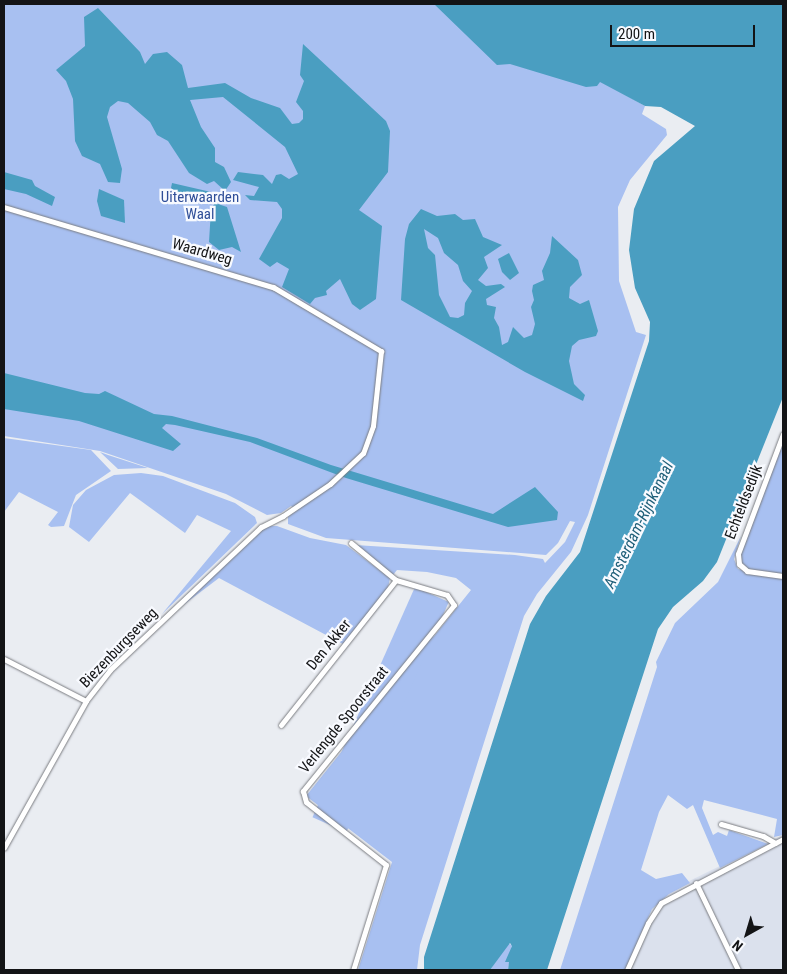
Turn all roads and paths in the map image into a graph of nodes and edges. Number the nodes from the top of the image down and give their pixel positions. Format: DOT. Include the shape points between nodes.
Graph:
graph roads {
  1 [pos="4,207"];
  2 [pos="381,351"];
  3 [pos="783,434"];
  4 [pos="351,543"];
  5 [pos="783,576"];
  6 [pos="396,580"];
  7 [pos="4,659"];
  8 [pos="86,701"];
  9 [pos="281,725"];
  10 [pos="721,824"];
  11 [pos="783,839"];
  12 [pos="775,843"];
  13 [pos="4,848"];
  14 [pos="696,883"];
  15 [pos="353,970"];
  16 [pos="627,970"];
  17 [pos="738,970"];
  1 -- 2 [label="street, Waardweg" via="273,287"];
  2 -- 8 [label="street, Biezenburgseweg" via="373,426 363,453 337,479 261,527 110,670"];
  3 -- 5 [label="street, Echteldsedijk" via="738,554 740,564 747,571"];
  4 -- 6 [label="street"];
  6 -- 9 [label="street, Den Akker"];
  6 -- 15 [label="street, Verlengde Spoorstraat" via="447,594 454,601 453,607 303,791 306,802 386,865"];
  7 -- 8 [label="street"];
  8 -- 13 [label="street, Biezenburgseweg"];
  10 -- 12 [label="street" via="763,836"];
  11 -- 12 [label="street"];
  12 -- 14 [label="street"];
  14 -- 16 [label="street" via="670,896 656,908"];
  14 -- 17 [label="street"];
}
